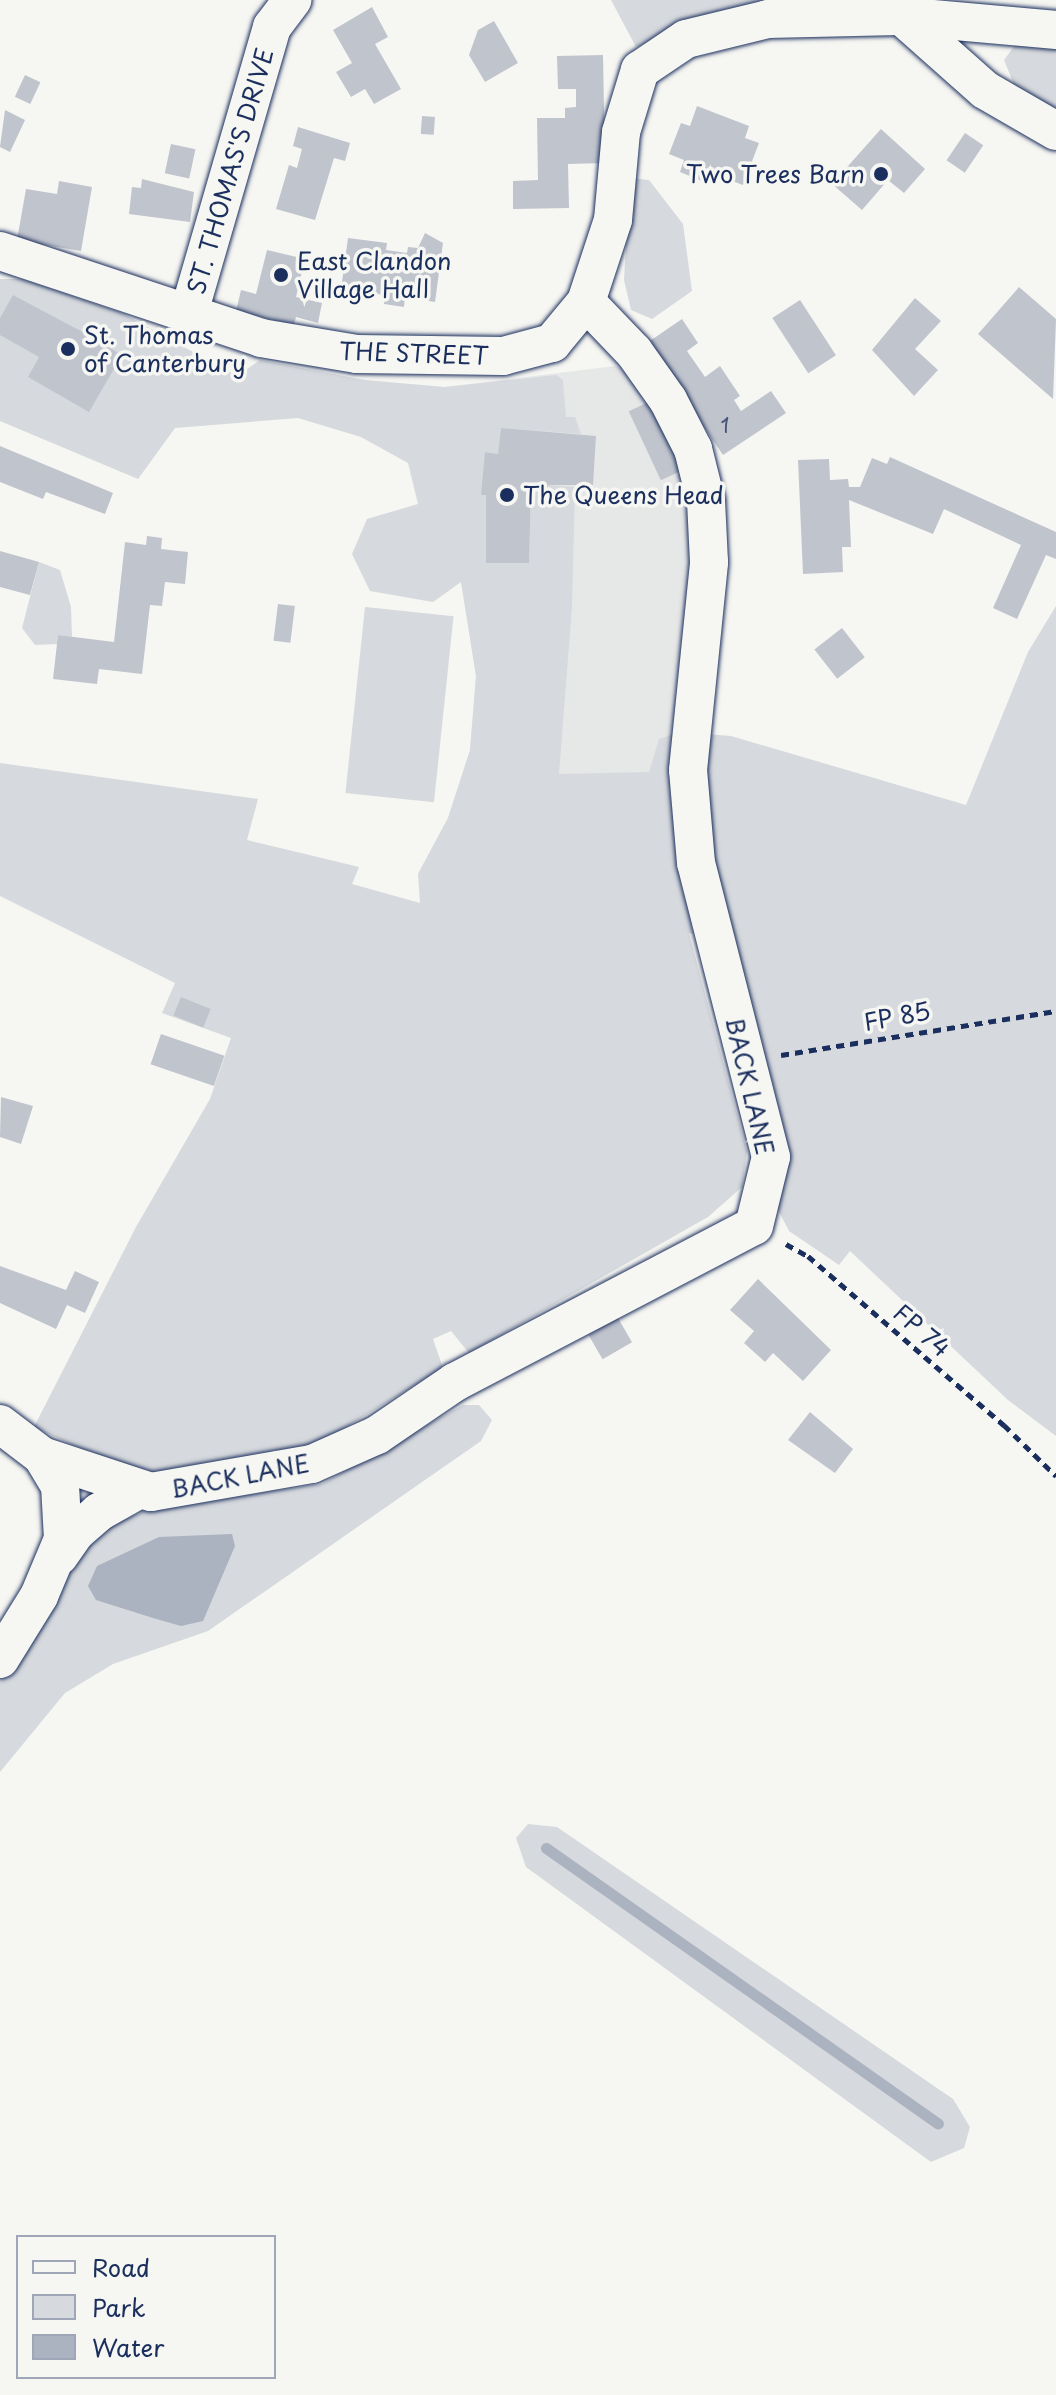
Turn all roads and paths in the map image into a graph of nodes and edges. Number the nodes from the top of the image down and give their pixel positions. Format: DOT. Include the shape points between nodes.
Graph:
graph roads {
  1 [pos="894,8"];
  2 [pos="277,9"];
  3 [pos="1056,30"];
  4 [pos="1056,131"];
  5 [pos="0,251"];
  6 [pos="586,302"];
  7 [pos="188,316"];
  8 [pos="1056,1011"];
  9 [pos="744,1062"];
  10 [pos="754,1226"];
  11 [pos="0,1424"];
  12 [pos="42,1456"];
  13 [pos="1056,1476"];
  14 [pos="140,1489"];
  15 [pos="57,1559"];
  16 [pos="0,1659"];
  1 -- 3 [label="street, THE STREET"];
  1 -- 4 [label="street" via="985,90"];
  1 -- 6 [label="street, THE STREET" via="768,19 686,39 640,70 621,132 613,220"];
  2 -- 7 [label="street, ST. THOMAS'S DRIVE"];
  5 -- 7 [label="street, THE STREET"];
  6 -- 7 [label="street, THE STREET" via="552,343 503,356 357,354 261,338"];
  6 -- 9 [label="street, BACK LANE" via="634,352 668,400 693,449 706,501 709,562 688,770 696,863"];
  8 -- 9 [label="path, FP 85"];
  9 -- 10 [label="street, BACK LANE" via="771,1157"];
  10 -- 13 [label="path, FP 74" via="808,1256"];
  10 -- 14 [label="street, BACK LANE" via="455,1382 377,1435 312,1464 151,1492"];
  11 -- 12 [label="street, BACK LANE"];
  12 -- 14 [label="street, BACK LANE"];
  12 -- 15 [label="street, BACK LANE" via="60,1486 64,1507"];
  14 -- 15 [label="street" via="75,1533"];
  15 -- 16 [label="street, BACK LANE"];
}
